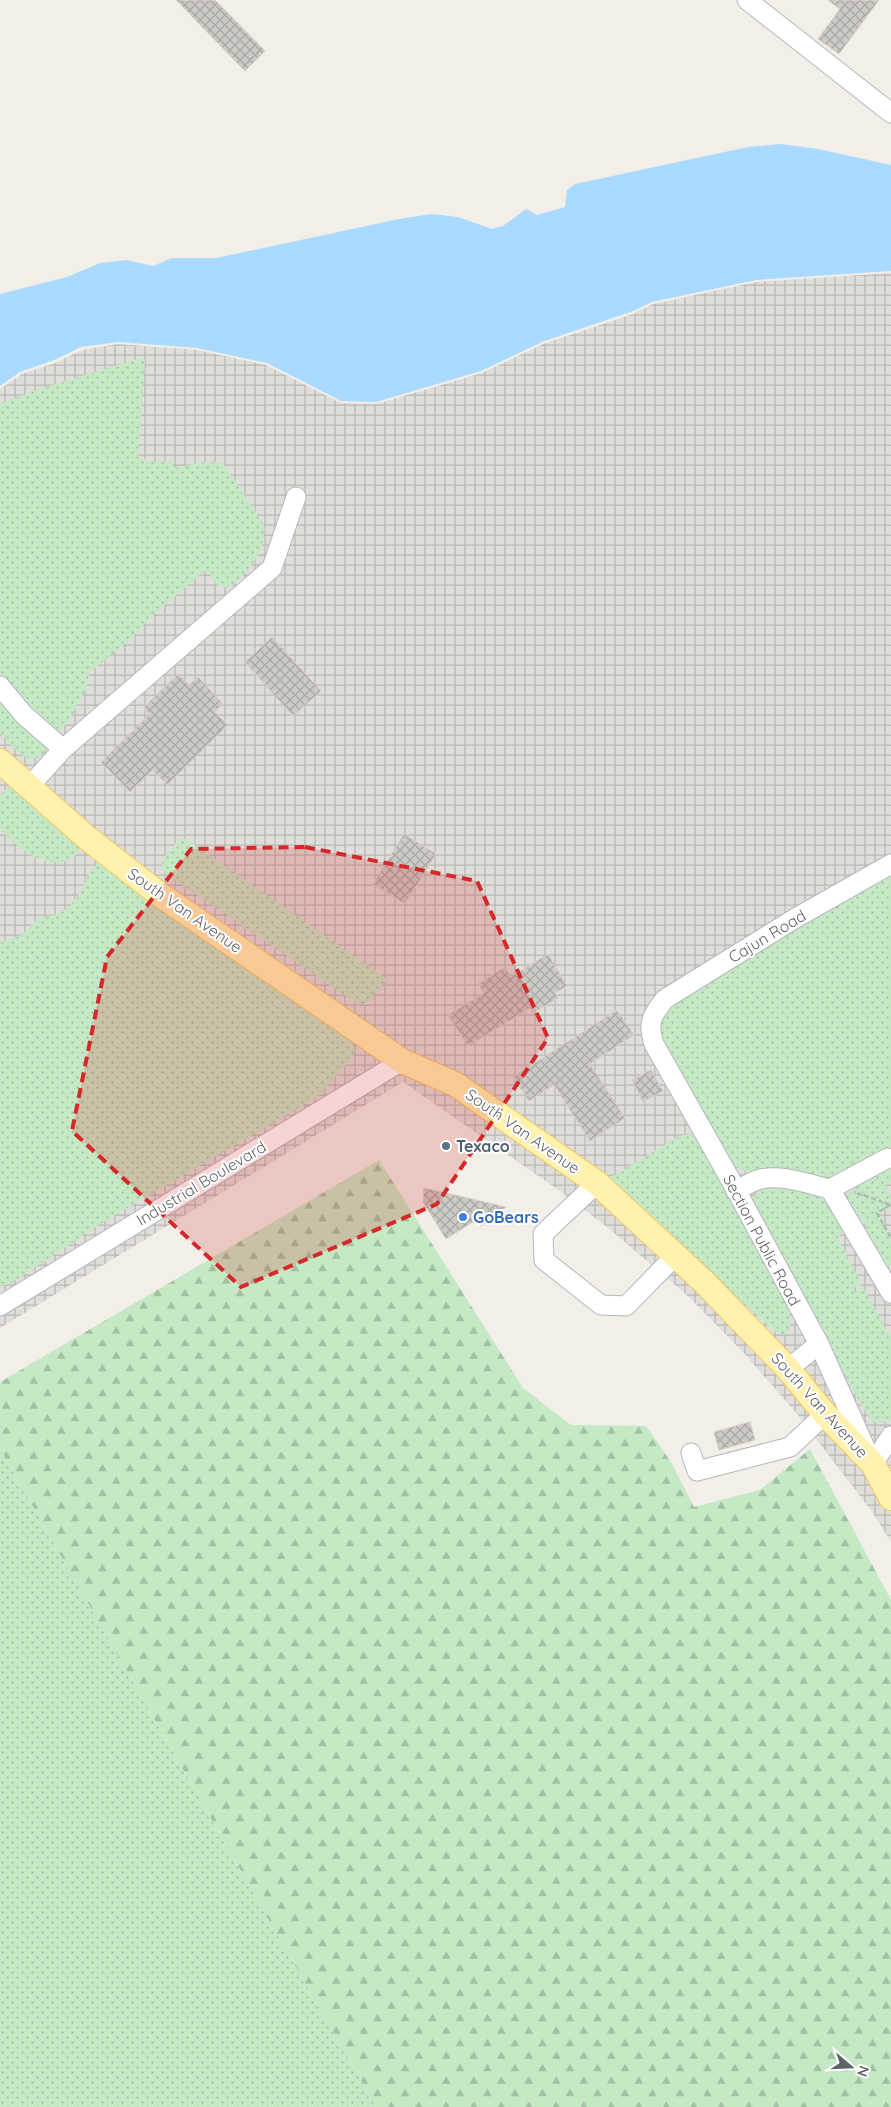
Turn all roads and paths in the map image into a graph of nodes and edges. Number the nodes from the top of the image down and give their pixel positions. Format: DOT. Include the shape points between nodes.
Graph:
graph roads {
  1 [pos="747,0"];
  2 [pos="891,113"];
  3 [pos="296,496"];
  4 [pos="0,686"];
  5 [pos="63,750"];
  6 [pos="0,761"];
  7 [pos="28,788"];
  8 [pos="891,864"];
  9 [pos="651,1019"];
  10 [pos="402,1060"];
  11 [pos="888,1158"];
  12 [pos="597,1183"];
  13 [pos="833,1187"];
  14 [pos="736,1191"];
  15 [pos="891,1205"];
  16 [pos="891,1238"];
  17 [pos="675,1256"];
  18 [pos="891,1294"];
  19 [pos="0,1306"];
  20 [pos="818,1344"];
  21 [pos="788,1369"];
  22 [pos="825,1414"];
  23 [pos="891,1436"];
  24 [pos="691,1453"];
  25 [pos="873,1464"];
  26 [pos="891,1498"];
  1 -- 2 [label="street"];
  3 -- 5 [label="street" via="272,568"];
  4 -- 5 [label="street" via="24,716"];
  5 -- 7 [label="street"];
  6 -- 7 [label="main road, South Van Avenue"];
  7 -- 10 [label="main road, South Van Avenue" via="159,894"];
  8 -- 9 [label="street, Cajun Road" via="665,998"];
  9 -- 14 [label="street, Section Public Road" via="654,1044"];
  10 -- 12 [label="main road, South Van Avenue" via="455,1084"];
  10 -- 19 [label="street, Industrial Boulevard"];
  11 -- 13 [label="street"];
  12 -- 17 [label="main road, South Van Avenue"];
  12 -- 17 [label="street" via="543,1234 544,1260 601,1305 626,1306"];
  13 -- 14 [label="street" via="779,1179 758,1180"];
  13 -- 15 [label="path"];
  13 -- 18 [label="street"];
  14 -- 20 [label="street, Section Public Road"];
  15 -- 16 [label="path" via="877,1213"];
  17 -- 21 [label="main road, South Van Avenue"];
  20 -- 21 [label="street"];
  20 -- 25 [label="street, Section Public Road"];
  21 -- 22 [label="main road, South Van Avenue"];
  22 -- 24 [label="street" via="790,1447 698,1471"];
  22 -- 25 [label="main road, South Van Avenue"];
  23 -- 25 [label="street"];
  25 -- 26 [label="main road, South Van Avenue"];
}
